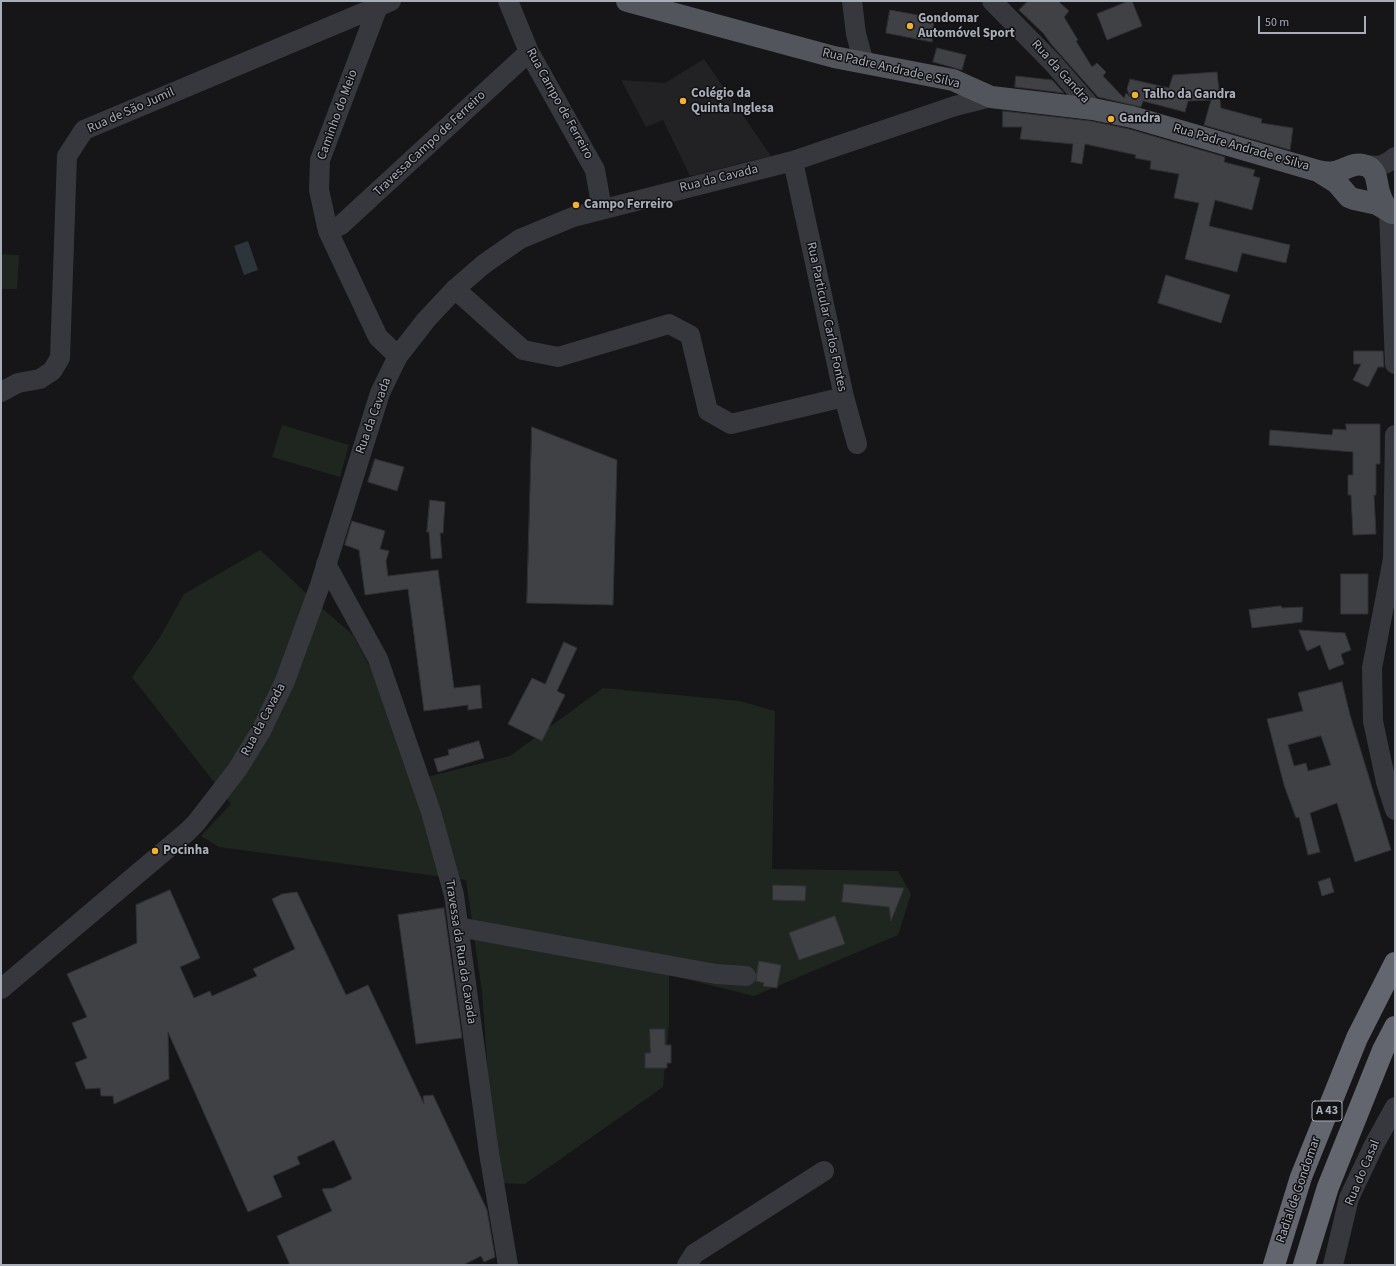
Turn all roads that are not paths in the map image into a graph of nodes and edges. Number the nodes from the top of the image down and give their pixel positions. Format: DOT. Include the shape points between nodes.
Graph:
graph roads {
  1 [pos="508,1"];
  2 [pos="627,1"];
  3 [pos="852,1"];
  4 [pos="992,1"];
  5 [pos="383,3"];
  6 [pos="529,52"];
  7 [pos="864,63"];
  8 [pos="991,97"];
  9 [pos="1093,109"];
  10 [pos="1393,159"];
  11 [pos="793,161"];
  12 [pos="1357,166"];
  13 [pos="1318,171"];
  14 [pos="1377,184"];
  15 [pos="1350,196"];
  16 [pos="602,209"];
  17 [pos="1392,213"];
  18 [pos="328,231"];
  19 [pos="455,289"];
  20 [pos="398,356"];
  21 [pos="1395,364"];
  22 [pos="1,392"];
  23 [pos="844,397"];
  24 [pos="1395,435"];
  25 [pos="857,444"];
  26 [pos="326,564"];
  27 [pos="1391,781"];
  28 [pos="1395,810"];
  29 [pos="458,927"];
  30 [pos="1395,963"];
  31 [pos="746,976"];
  32 [pos="1,989"];
  33 [pos="1395,1028"];
  34 [pos="1395,1107"];
  35 [pos="824,1171"];
  36 [pos="508,1265"];
  37 [pos="687,1265"];
  38 [pos="1274,1265"];
  39 [pos="1304,1265"];
  40 [pos="1333,1265"];
  1 -- 6 [label="street, Rua Campo de Ferreiro"];
  2 -- 7 [label="main road, Rua Padre Andrade e Silva"];
  3 -- 7 [label="street" via="856,34"];
  4 -- 9 [label="street, Rua da Gandra" via="1052,62"];
  5 -- 18 [label="street, Caminho do Meio" via="320,160 319,190"];
  5 -- 22 [label="street, Rua de São Jumil" via="84,130 67,156 60,358 52,371 40,379 18,383"];
  6 -- 16 [label="street, Rua Campo de Ferreiro" via="595,170"];
  6 -- 18 [label="street, TravessaCampo de Ferreiro" via="341,225"];
  7 -- 8 [label="main road, Rua Padre Andrade e Silva" via="953,80"];
  8 -- 9 [label="main road, Rua Padre Andrade e Silva"];
  8 -- 11 [label="street, Rua da Cavada" via="955,106"];
  9 -- 13 [label="main road, Rua Padre Andrade e Silva" via="1132,117"];
  10 -- 12 [label="street" via="1380,166"];
  10 -- 14 [label="street" via="1381,173"];
  11 -- 16 [label="street, Rua da Cavada"];
  11 -- 23 [label="street, Rua Particular Carlos Fontes"];
  12 -- 13 [label="main road, Rua Padre Andrade e Silva" via="1333,173"];
  12 -- 14 [label="main road" via="1372,169 1376,174"];
  12 -- 15 [label="main road" via="1345,171 1341,182 1342,188"];
  13 -- 15 [label="main road, Rua Padre Andrade e Silva" via="1337,183"];
  14 -- 15 [label="main road" via="1375,191 1366,199 1360,200"];
  14 -- 17 [label="main road" via="1381,198"];
  15 -- 17 [label="main road" via="1377,204"];
  16 -- 19 [label="street, Rua da Cavada" via="573,217 520,239 484,264"];
  17 -- 21 [label="street"];
  18 -- 20 [label="street, Caminho do Meio" via="378,337"];
  19 -- 20 [label="street, Rua da Cavada" via="426,320"];
  19 -- 23 [label="street, Rua Particular Carlos Fontes" via="523,350 558,357 669,324 690,335 708,411 731,424"];
  20 -- 26 [label="street, Rua da Cavada" via="380,393"];
  23 -- 25 [label="street"];
  24 -- 27 [label="street" via="1393,559 1372,668 1373,721"];
  26 -- 29 [label="street, Travessa da Rua da Cavada" via="378,659 431,812 454,894"];
  26 -- 32 [label="street, Rua da Cavada" via="285,681 261,731 236,770 196,823"];
  27 -- 28 [label="street"];
  29 -- 31 [label="street" via="716,974"];
  29 -- 36 [label="street, Travessa da Rua da Cavada" via="489,1153"];
  30 -- 38 [label="highway, Radial de Gondomar / A 43" via="1357,1038 1301,1177"];
  33 -- 39 [label="highway, Radial de Gondomar / A 43" via="1383,1050 1328,1187"];
  34 -- 40 [label="street, Rua do Casal" via="1349,1198"];
  35 -- 37 [label="street" via="694,1254"];
}
